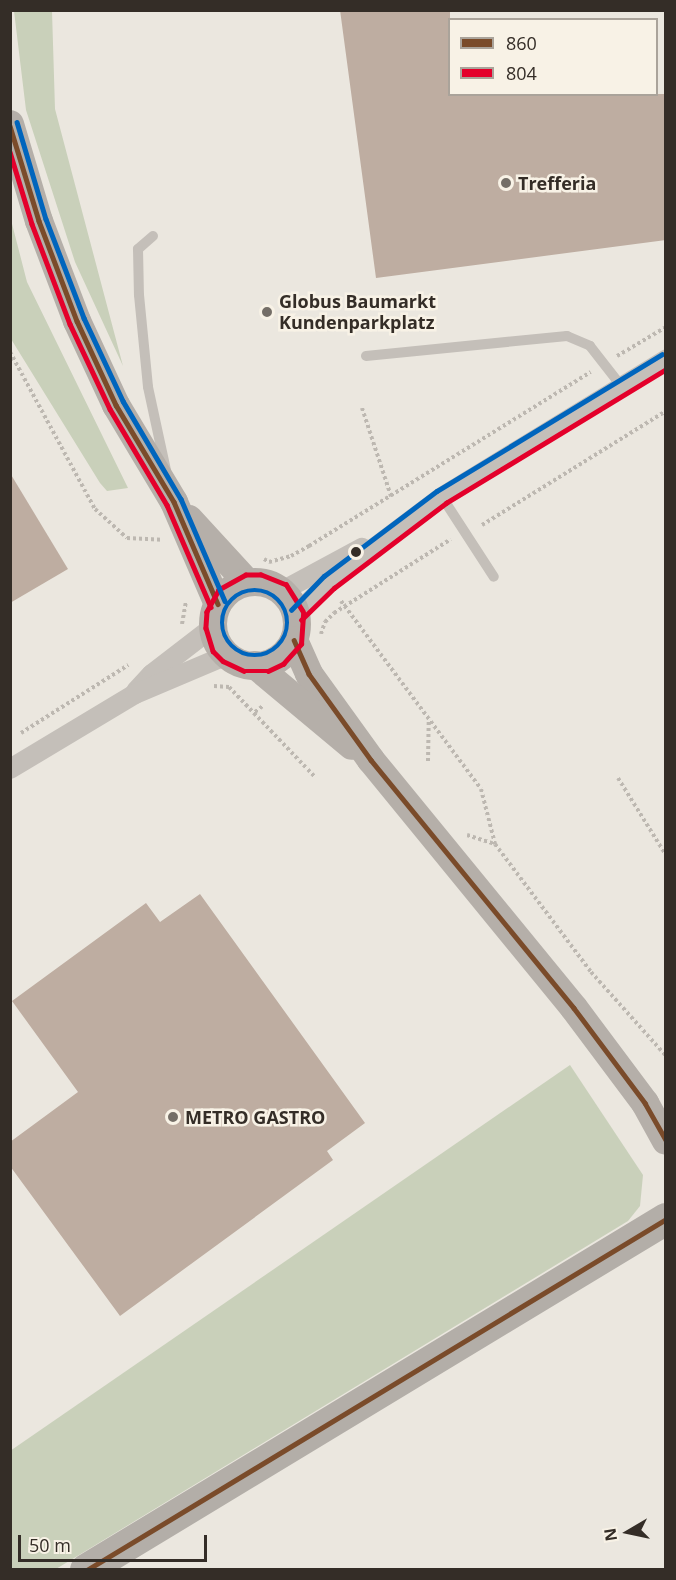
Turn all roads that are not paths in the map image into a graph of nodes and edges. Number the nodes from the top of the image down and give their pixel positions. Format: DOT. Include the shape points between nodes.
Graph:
graph roads {
  1 [pos="10,124"];
  2 [pos="153,236"];
  3 [pos="366,356"];
  4 [pos="666,360"];
  5 [pos="622,387"];
  6 [pos="442,497"];
  7 [pos="174,502"];
  8 [pos="381,540"];
  9 [pos="494,577"];
  10 [pos="247,582"];
  11 [pos="291,615"];
  12 [pos="216,616"];
  13 [pos="227,655"];
  14 [pos="255,665"];
  15 [pos="135,693"];
  16 [pos="371,760"];
  17 [pos="10,770"];
  18 [pos="645,1103"];
  19 [pos="666,1122"];
  20 [pos="666,1141"];
  21 [pos="666,1219"];
  22 [pos="86,1569"];
  1 -- 7 [label="street" via="39,221 76,321 116,405"];
  2 -- 7 [label="lane" via="138,249 139,295 148,387"];
  3 -- 5 [label="lane" via="567,336 590,345"];
  4 -- 5 [label="street"];
  5 -- 6 [label="street"];
  6 -- 8 [label="street"];
  6 -- 9 [label="lane"];
  7 -- 10 [label="street"];
  7 -- 12 [label="street"];
  8 -- 11 [label="street"];
  8 -- 11 [label="street" via="346,554"];
  10 -- 11 [label="street" via="272,585"];
  10 -- 12 [label="street" via="225,594"];
  11 -- 14 [label="street" via="278,658"];
  11 -- 16 [label="street" via="309,674"];
  12 -- 13 [label="street"];
  12 -- 15 [label="street"];
  13 -- 14 [label="street"];
  13 -- 15 [label="street"];
  14 -- 16 [label="street"];
  15 -- 17 [label="street"];
  16 -- 18 [label="street" via="468,876"];
  18 -- 19 [label="street"];
  18 -- 20 [label="street"];
  21 -- 22 [label="main road"];
}
